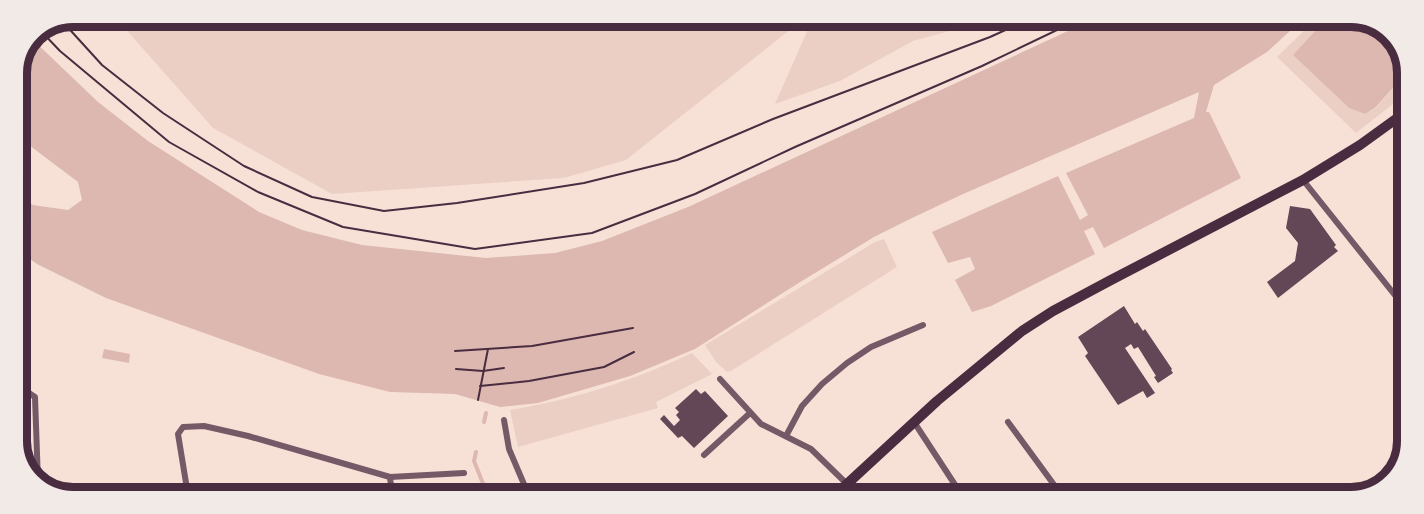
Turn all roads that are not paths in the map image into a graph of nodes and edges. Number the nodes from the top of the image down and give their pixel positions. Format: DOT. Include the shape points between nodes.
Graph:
graph roads {
  1 [pos="1397,118"];
  2 [pos="1303,180"];
  3 [pos="1397,298"];
  4 [pos="923,325"];
  5 [pos="720,379"];
  6 [pos="27,390"];
  7 [pos="750,413"];
  8 [pos="504,420"];
  9 [pos="914,422"];
  10 [pos="1008,422"];
  11 [pos="786,436"];
  12 [pos="704,455"];
  13 [pos="38,470"];
  14 [pos="464,473"];
  15 [pos="390,477"];
  16 [pos="847,484"];
  17 [pos="187,487"];
  18 [pos="391,487"];
  19 [pos="525,487"];
  20 [pos="844,487"];
  21 [pos="956,487"];
  22 [pos="1056,487"];
  1 -- 2 [label="main road"];
  2 -- 3 [label="street"];
  2 -- 9 [label="main road" via="1053,311 974,369"];
  4 -- 11 [label="street" via="871,347 838,370 802,406"];
  5 -- 7 [label="street"];
  6 -- 13 [label="street" via="35,397"];
  7 -- 11 [label="street" via="761,424"];
  7 -- 12 [label="street"];
  8 -- 19 [label="street" via="509,449"];
  9 -- 16 [label="main road"];
  9 -- 21 [label="street"];
  10 -- 22 [label="street"];
  11 -- 16 [label="street" via="811,449"];
  14 -- 15 [label="street"];
  15 -- 17 [label="street" via="248,436 190,426 183,427 178,435"];
  15 -- 18 [label="street"];
  16 -- 20 [label="main road"];
}
